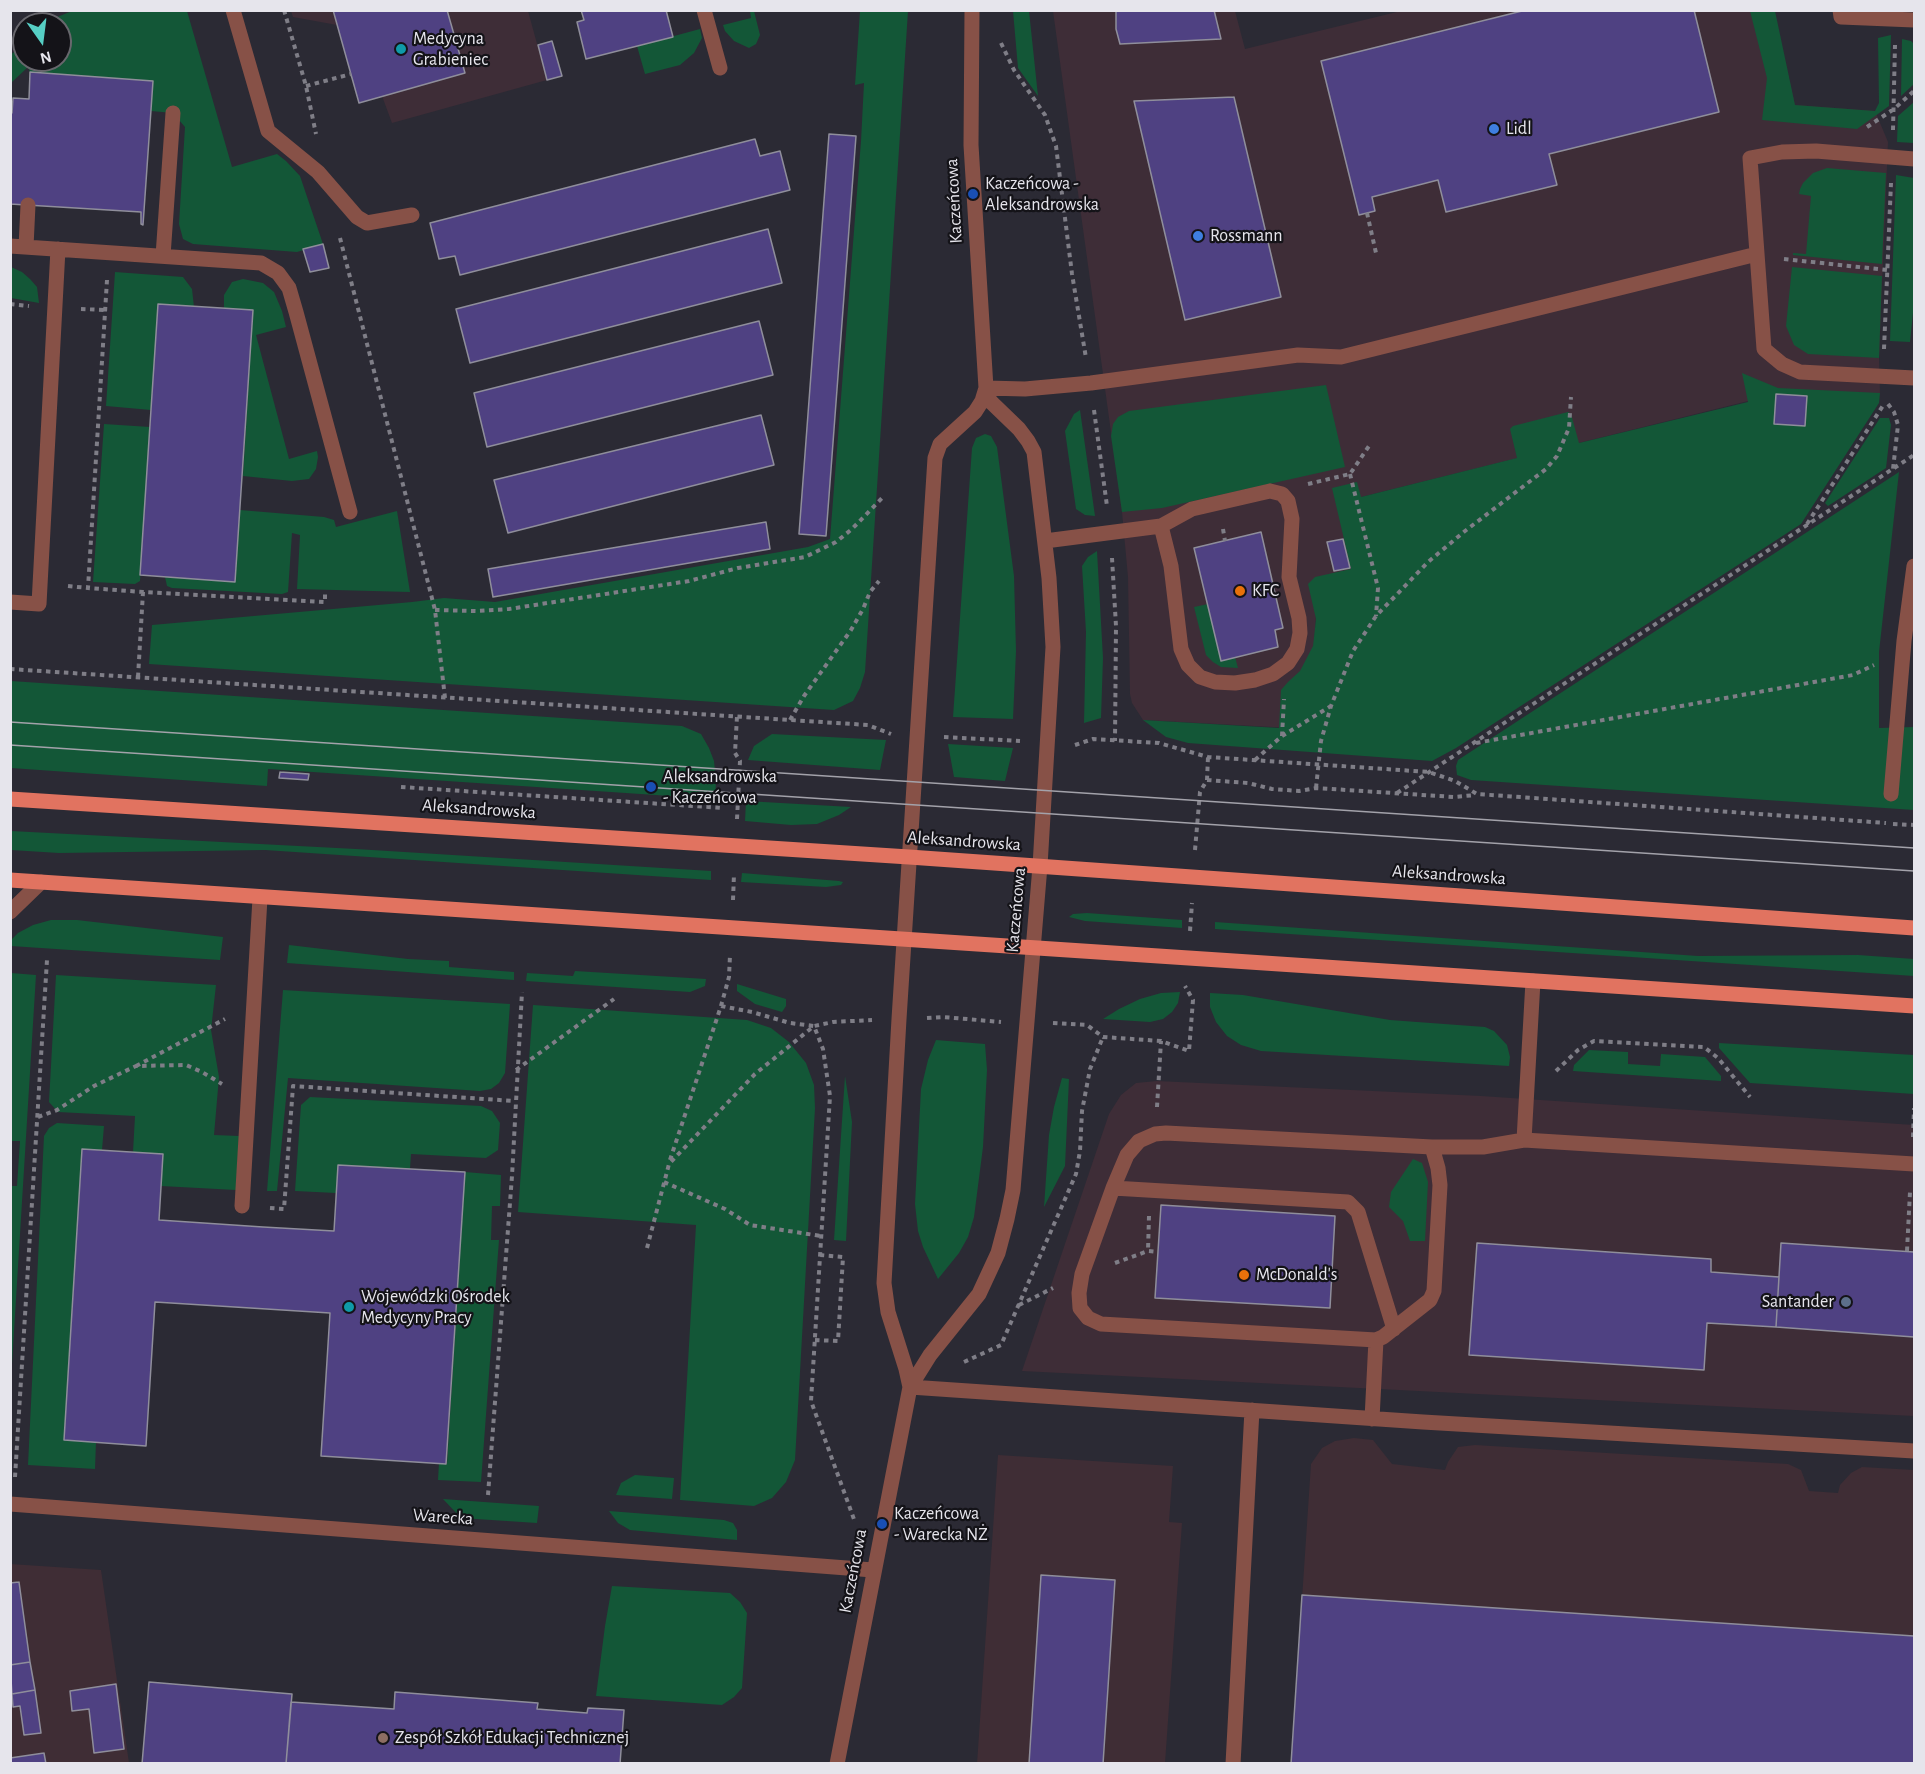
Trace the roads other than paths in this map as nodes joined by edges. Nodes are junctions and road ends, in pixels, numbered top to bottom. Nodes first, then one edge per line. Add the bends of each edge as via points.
1 (233, 10) edge
2 (704, 10) edge
3 (972, 10) edge
4 (1840, 10) edge
5 (1914, 20) edge
6 (720, 68) dead end
7 (173, 113) dead end
8 (1914, 159) edge
9 (28, 205) dead end
10 (412, 215) dead end
11 (18, 247) edge
12 (58, 249) junction
13 (1757, 254) junction
14 (163, 256) junction
15 (1914, 378) edge
16 (986, 388) junction
17 (350, 512) dead end
18 (1161, 526) junction
19 (1045, 541) junction
20 (1914, 566) edge
21 (10, 602) edge
22 (1891, 794) dead end
23 (10, 799) edge
24 (909, 856) junction
25 (1040, 866) junction
26 (10, 880) edge
27 (41, 882) junction
28 (260, 898) junction
29 (10, 912) edge
30 (1914, 928) edge
31 (904, 940) junction
32 (1032, 948) junction
33 (1533, 981) junction
34 (1914, 1006) edge
35 (1524, 1140) junction
36 (1432, 1147) junction
37 (1914, 1164) edge
38 (1113, 1188) junction
39 (242, 1206) road end
40 (1394, 1329) junction
41 (1376, 1340) junction
42 (910, 1387) junction
43 (1252, 1410) junction
44 (1372, 1419) junction
45 (1914, 1451) edge
46 (12, 1504) edge
47 (873, 1570) junction
48 (837, 1764) edge
49 (1233, 1764) edge

1 - 10 street via 268,131 318,172 357,217 367,223
2 - 6 street
3 - 16 street, Kaczeńcowa via 971,145
4 - 5 street via 1841,17
7 - 14 street
8 - 13 street via 1816,151 1782,152 1750,159
9 - 11 street
11 - 12 street
12 - 14 street
12 - 21 street via 39,604
13 - 15 street via 1764,349 1782,364 1800,372
13 - 16 street via 1341,357 1298,355 1091,383
14 - 17 street via 261,263 278,273 289,288
16 - 19 street, Kaczeńcowa via 990,401 1019,429 1034,452
16 - 24 street, Kaczeńcowa via 979,406 940,444 935,458
18 - 18 street via 1171,566 1181,649 1188,665 1200,677 1235,683 1274,674 1288,663 1297,649 1300,633 1289,577 1292,519 1282,494 1270,491 1192,509
18 - 19 street
19 - 25 street, Kaczeńcowa via 1053,647
20 - 22 street
23 - 24 main road, Aleksandrowska
24 - 25 main road, Aleksandrowska
24 - 31 street, Kaczeńcowa
25 - 30 main road, Aleksandrowska
25 - 32 street, Kaczeńcowa
26 - 27 main road
27 - 28 main road
27 - 29 street
28 - 31 main road
28 - 39 street
31 - 32 main road
31 - 42 street, Kaczeńcowa via 884,1282 888,1312
32 - 33 main road
32 - 42 street, Kaczeńcowa via 1012,1190 998,1254 979,1293
33 - 34 main road
33 - 35 street
35 - 36 street via 1483,1147
35 - 37 street
36 - 38 street via 1155,1134 1139,1141 1127,1155
36 - 40 street via 1440,1185 1434,1291 1430,1300
38 - 40 street via 1348,1202 1358,1212
38 - 41 street via 1082,1274 1080,1308 1088,1318 1101,1324
40 - 41 street
41 - 44 street
42 - 43 street
42 - 47 street, Kaczeńcowa
43 - 44 street
43 - 49 street
44 - 45 street
46 - 47 street, Warecka
47 - 48 street, Kaczeńcowa

